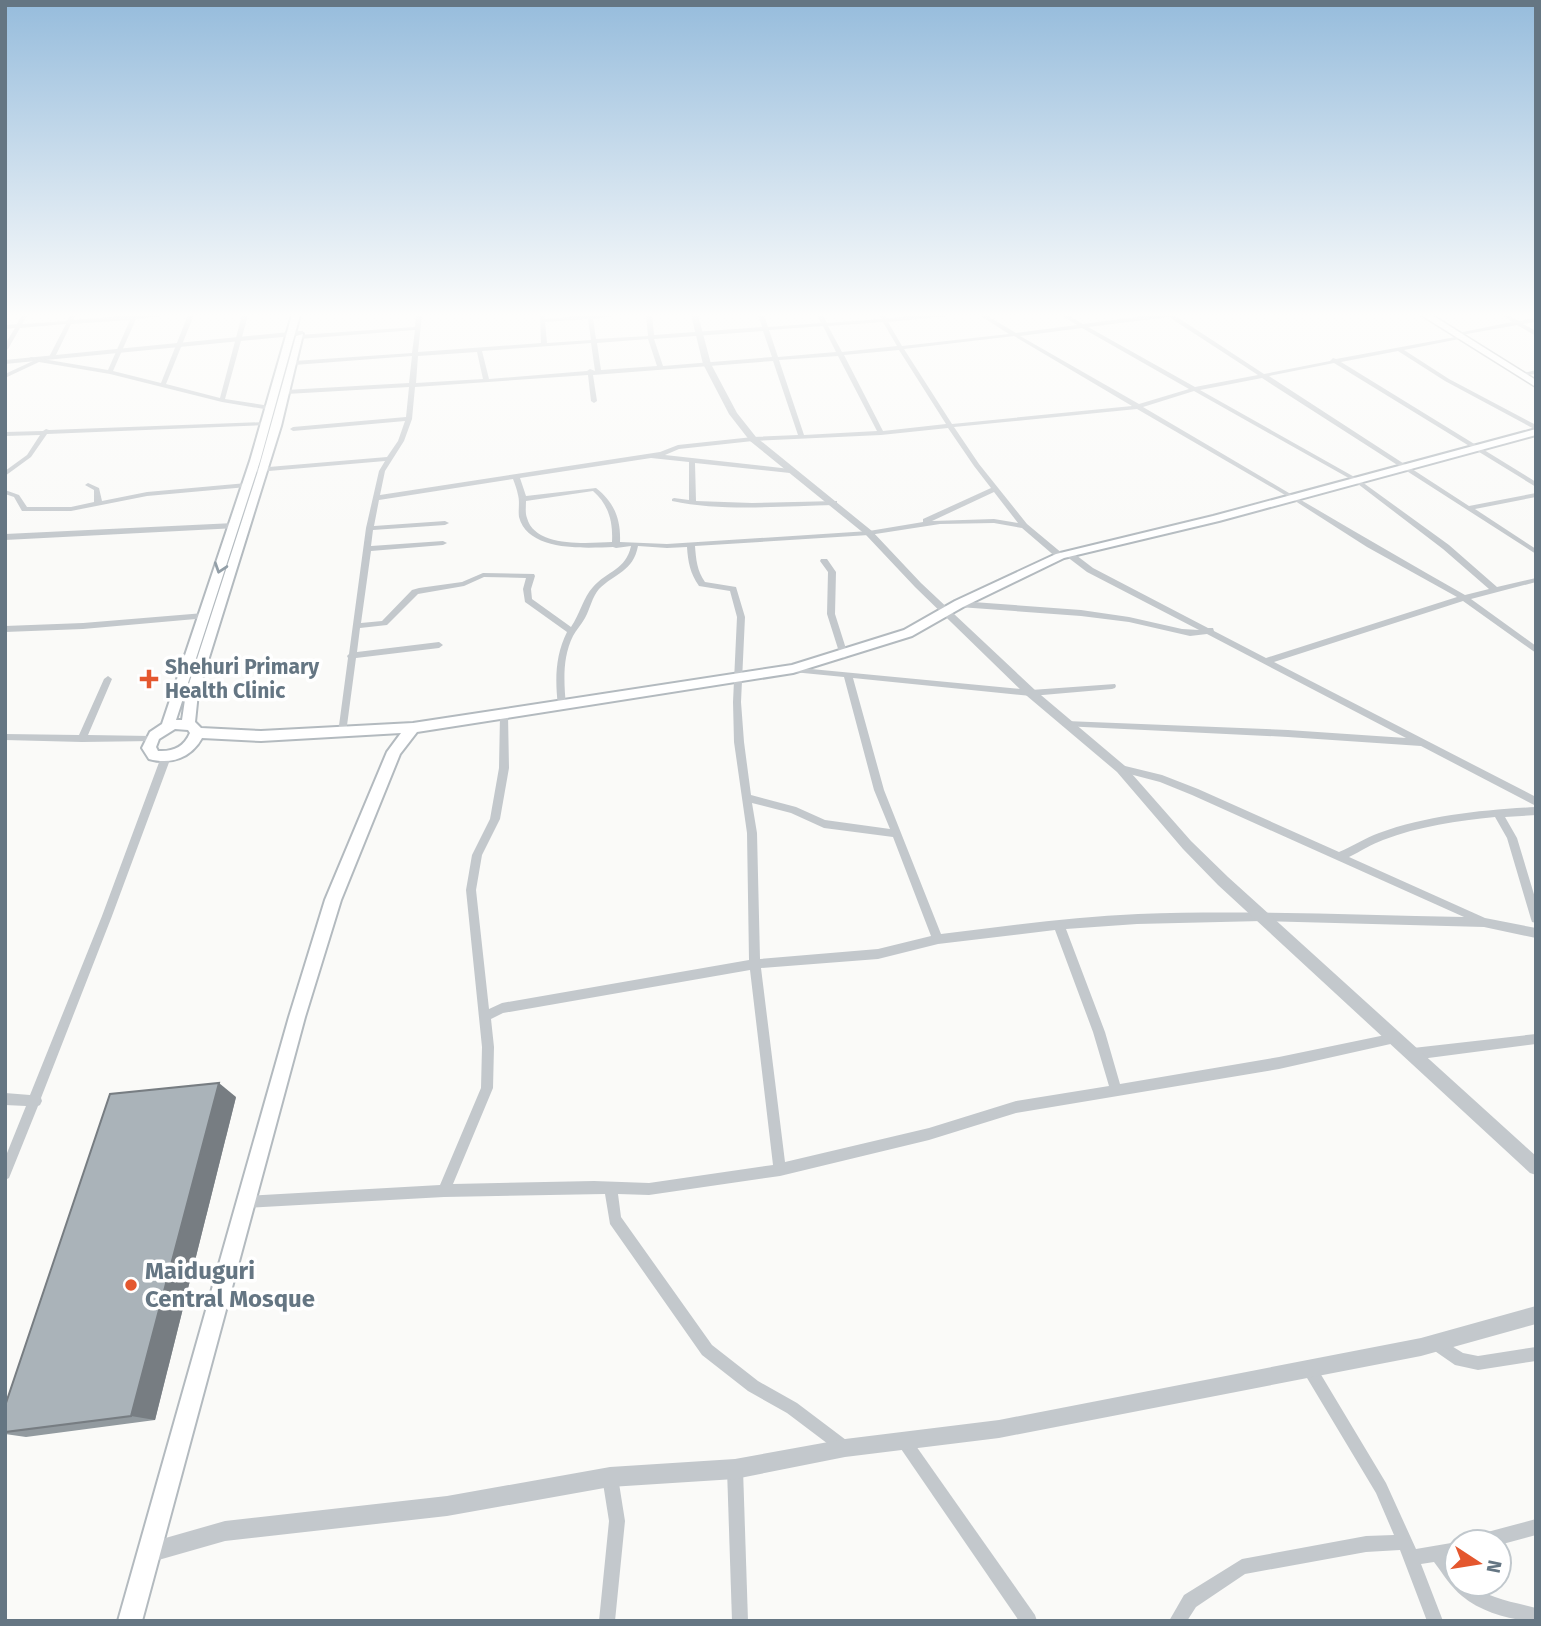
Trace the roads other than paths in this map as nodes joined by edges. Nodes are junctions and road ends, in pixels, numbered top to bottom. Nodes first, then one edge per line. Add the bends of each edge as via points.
1 (186, 391) edge
2 (225, 391) edge
3 (276, 391) edge
4 (310, 391) edge
5 (412, 391) edge
6 (594, 391) edge
7 (721, 391) edge
8 (787, 391) edge
9 (859, 391) edge
10 (927, 391) edge
11 (1111, 391) edge
12 (1189, 391) edge
13 (1198, 391) edge
14 (1287, 391) edge
15 (1382, 391) edge
16 (1466, 391) edge
17 (286, 392) joint
18 (222, 400) junction
19 (594, 401) dead end
20 (1138, 407) junction
21 (270, 408) junction
22 (409, 419) junction
23 (266, 424) junction
24 (950, 426) junction
25 (293, 429) dead end
26 (1536, 430) edge
27 (46, 431) junction
28 (881, 433) junction
29 (5, 434) edge
30 (802, 437) junction
31 (753, 439) junction
32 (1474, 448) junction
33 (649, 455) junction
34 (389, 459) junction
35 (692, 461) junction
36 (1404, 467) junction
37 (257, 470) junction
38 (790, 471) junction
39 (5, 474) edge
40 (516, 477) junction
41 (1356, 480) junction
42 (88, 485) dead end
43 (247, 485) junction
44 (1536, 485) edge
45 (995, 489) junction
46 (5, 492) edge
47 (1536, 495) edge
48 (377, 498) junction
49 (1294, 498) junction
50 (523, 499) junction
51 (674, 500) dead end
52 (100, 503) junction
53 (693, 503) junction
54 (834, 503) junction
55 (1469, 508) junction
56 (446, 523) dead end
57 (921, 525) junction
58 (234, 526) junction
59 (1024, 526) junction
60 (370, 528) junction
61 (869, 533) junction
62 (5, 537) edge
63 (443, 543) dead end
64 (635, 544) junction
65 (691, 544) junction
66 (616, 546) junction
67 (367, 548) junction
68 (1536, 552) edge
69 (1064, 555) junction
70 (824, 561) dead end
71 (1536, 580) edge
72 (1495, 590) junction
73 (1464, 598) junction
74 (954, 608) junction
75 (204, 616) junction
76 (356, 626) junction
77 (5, 629) edge
78 (1210, 630) junction
79 (571, 631) junction
80 (439, 645) dead end
81 (1536, 650) edge
82 (844, 655) junction
83 (351, 656) junction
84 (1267, 661) junction
85 (793, 669) junction
86 (848, 676) junction
87 (739, 678) junction
88 (108, 680) dead end
89 (1112, 686) dead end
90 (1031, 694) junction
91 (562, 706) junction
92 (504, 715) junction
93 (1066, 724) junction
94 (167, 727) junction
95 (413, 728) junction
96 (381, 731) junction
97 (342, 733) junction
98 (192, 734) junction
99 (5, 737) edge
100 (82, 739) junction
101 (150, 739) junction
102 (1426, 744) junction
103 (394, 752) junction
104 (166, 757) junction
105 (1121, 768) junction
106 (749, 798) junction
107 (1536, 802) edge
108 (1536, 811) edge
109 (1497, 813) junction
110 (896, 834) junction
111 (1341, 856) junction
112 (1262, 917) junction
113 (1536, 919) edge
114 (1484, 922) junction
115 (1059, 925) junction
116 (1536, 933) edge
117 (938, 939) junction
118 (755, 964) junction
119 (484, 1017) junction
120 (1395, 1038) junction
121 (1536, 1039) edge
122 (1413, 1054) junction
123 (1116, 1089) junction
124 (5, 1099) edge
125 (36, 1101) junction
126 (1536, 1167) edge
127 (780, 1170) junction
128 (5, 1174) edge
129 (610, 1187) junction
130 (444, 1191) junction
131 (246, 1202) junction
132 (1536, 1315) edge
133 (1434, 1342) junction
134 (1536, 1354) edge
135 (1309, 1368) junction
136 (904, 1441) junction
137 (845, 1448) junction
138 (735, 1469) junction
139 (610, 1477) junction
140 (1536, 1527) edge
141 (1513, 1533) edge
142 (1405, 1542) junction
143 (148, 1553) junction
144 (1443, 1553) edge
145 (1438, 1554) junction
146 (1411, 1558) junction
147 (1443, 1561) edge
148 (1478, 1598) edge
149 (1536, 1616) edge
150 (130, 1621) edge
151 (607, 1621) edge
152 (740, 1621) edge
153 (1030, 1621) edge
154 (1177, 1621) edge
155 (1434, 1621) edge

1 - 18 street
2 - 18 street
3 - 21 main road
4 - 17 street
5 - 22 street
6 - 19 street
7 - 31 street
8 - 30 street
9 - 28 street
10 - 24 street
11 - 20 street
12 - 20 street
13 - 41 street
14 - 36 street
15 - 32 street
16 - 26 street
17 - 37 main road
18 - 21 street
20 - 24 street
20 - 49 street
21 - 23 main road
22 - 25 street
22 - 34 street
23 - 27 street
23 - 37 main road
24 - 28 street
24 - 45 street
26 - 32 main road
27 - 29 street
27 - 39 street via 29,456
28 - 30 street
30 - 31 street
31 - 33 street
31 - 38 street
32 - 36 main road
32 - 44 street
33 - 35 street
33 - 40 street
34 - 37 street
34 - 48 street
35 - 38 street
35 - 53 street
36 - 41 main road
36 - 55 street
37 - 43 main road
37 - 98 main road via 196,681
38 - 54 street
40 - 48 street
40 - 50 street
41 - 49 main road
41 - 72 street
42 - 52 street via 97,489
43 - 52 street
43 - 58 main road
45 - 57 street
45 - 59 street
46 - 52 street via 33,511
47 - 55 street
48 - 60 street
49 - 69 main road
49 - 73 street
50 - 66 street via 523,518 543,539 575,546
50 - 66 street via 594,489 611,506
51 - 53 street
53 - 54 street
54 - 61 street
55 - 68 street
56 - 60 street
57 - 59 street via 994,521
57 - 61 street
58 - 62 street
58 -> 75 main road
59 - 69 street
60 - 67 street
61 - 65 street
61 - 74 street via 918,585
63 - 67 street
64 - 65 street
64 - 66 street
64 - 79 street via 627,567 597,586
65 - 87 street via 694,573 702,584 736,591 741,617
67 - 76 street
69 - 74 main road
69 - 78 street
70 - 82 street via 832,572 831,614
71 - 72 street
72 - 73 street
73 - 81 street
73 - 84 street
74 - 78 street via 1046,610 1130,619 1198,634
74 - 82 main road via 908,633
74 - 90 street
75 - 77 street
75 - 94 main road
76 - 79 street via 384,624 415,592 464,584 483,575 531,576 528,600
76 - 83 street
78 - 84 street
79 - 91 street via 562,650
80 - 83 street
82 - 85 main road
83 - 97 street
84 - 102 street
85 - 86 street
85 - 87 main road
86 - 90 street
86 - 110 street
87 - 91 main road
87 - 106 street via 739,742
88 - 100 street
89 - 90 street
90 - 93 street
91 - 92 main road
92 - 95 main road
92 - 119 street via 504,768 495,819 477,855 471,890
93 - 102 street
93 - 105 street
94 - 98 main road
94 - 101 main road
95 - 96 main road
95 - 103 main road
96 - 97 main road
96 - 103 main road
97 - 98 main road
98 - 104 main road via 179,753
99 - 100 street
100 - 101 street
101 - 104 main road via 150,752
102 - 107 street
103 - 131 main road via 333,900
104 - 125 street
105 - 111 street via 1195,792
105 - 112 street via 1187,845
106 - 110 street via 824,824
106 - 118 street
108 - 109 street
109 - 111 street via 1382,835
109 - 113 street via 1512,838
110 - 117 street
111 - 114 street
112 - 114 street
112 - 115 street
112 - 120 street
114 - 116 street
115 - 117 street
115 - 123 street
117 - 118 street via 878,954
118 - 119 street via 502,1007
118 - 127 street
119 - 130 street via 487,1088
120 - 122 street
120 - 123 street via 1279,1063
121 - 122 street
122 - 126 street
123 - 127 street via 1016,1107 929,1134
124 - 125 street
125 - 128 street
127 - 129 street via 649,1189
129 - 130 street
129 - 137 street via 615,1219 707,1350
130 - 131 street
131 - 143 main road
132 - 133 street
133 - 134 street via 1460,1360 1478,1363
133 - 135 street
135 - 136 street via 999,1429
135 - 142 street via 1381,1488
136 - 137 street
136 - 153 street
137 - 138 street
138 - 139 street
138 - 152 street
139 - 143 street via 447,1506 225,1531
139 - 151 street via 617,1521
140 - 141 street
142 - 146 street
142 - 154 street via 1366,1544 1242,1567 1190,1601
143 - 150 main road
144 - 145 street
145 - 146 street
145 - 147 street
146 - 155 street
148 - 149 street

